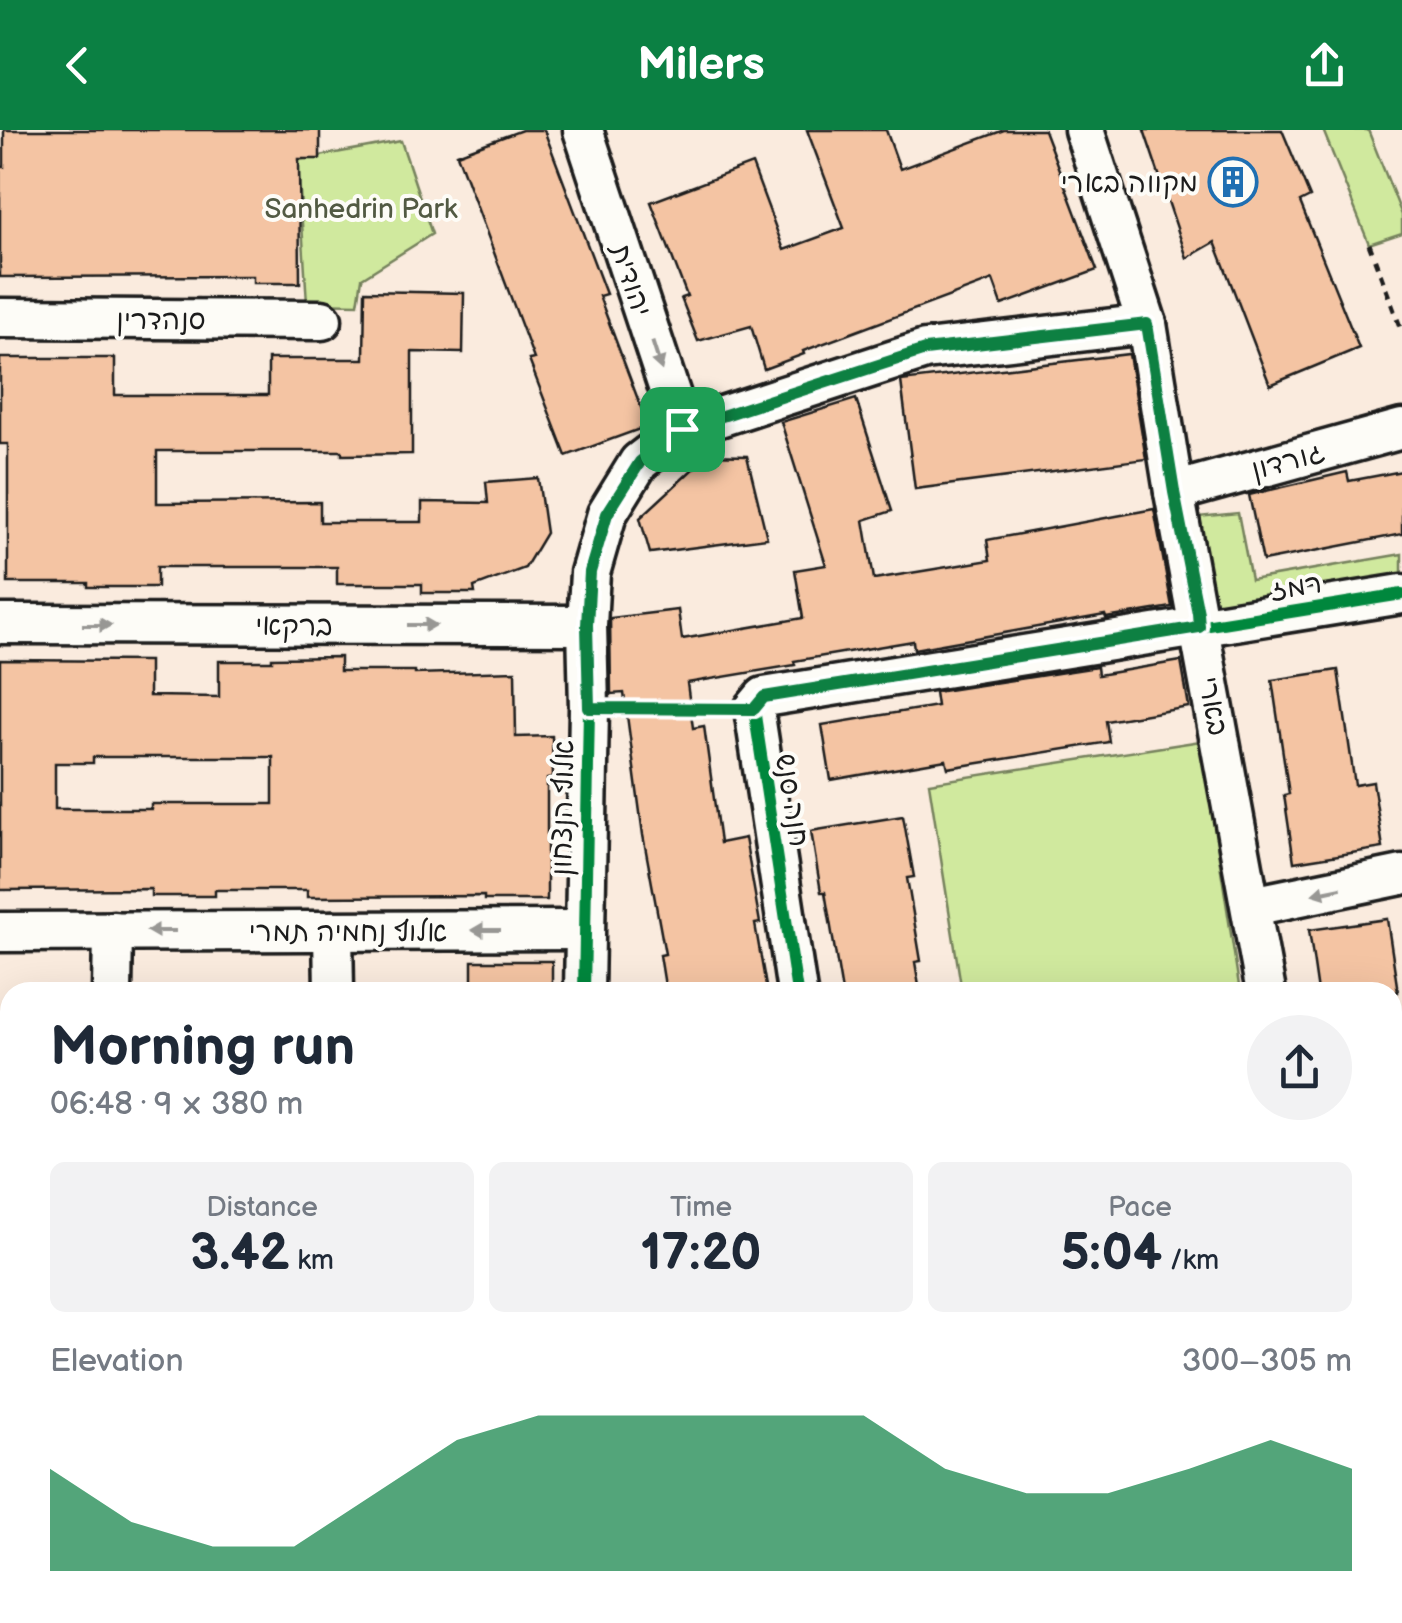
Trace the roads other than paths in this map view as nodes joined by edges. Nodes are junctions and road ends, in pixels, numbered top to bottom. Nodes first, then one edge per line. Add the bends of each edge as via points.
1 (583, 130) edge
2 (1084, 130) edge
3 (0, 318) edge
4 (322, 320) dead end
5 (1147, 324) junction
6 (682, 429) junction
7 (1402, 429) edge
8 (1174, 492) junction
9 (1402, 594) edge
10 (0, 624) edge
11 (587, 625) junction
12 (1199, 627) junction
13 (1402, 875) edge
14 (1252, 906) junction
15 (333, 930) junction
16 (584, 930) junction
17 (113, 931) junction
18 (0, 932) edge
19 (112, 982) edge
20 (334, 982) edge
21 (584, 982) edge
22 (795, 982) edge
23 (1264, 982) edge

1 -> 6 street, יהודית
2 - 5 street, בארי
3 - 4 street, סנהדרין
5 - 6 street via 925,350
5 - 8 street, בארי
6 - 11 street, אלוף הנצחון via 640,462 607,514 590,572
7 - 8 street, גורדון
8 - 12 street, בארי
9 - 12 street, רמז
10 -> 11 street, ברקאי
11 - 16 street, אלוף הנצחון
12 - 14 street, בארי
12 - 22 street, חנה סנש via 764,697 754,709
13 -> 14 street
14 - 23 street, בארי
16 -> 15 street, אלוף נחמיה תמרי
15 -> 17 street, אלוף נחמיה תמרי
15 - 20 street
16 - 21 street, אלוף הנצחון
17 - 18 street, אלוף נחמיה תמרי
17 - 19 street

